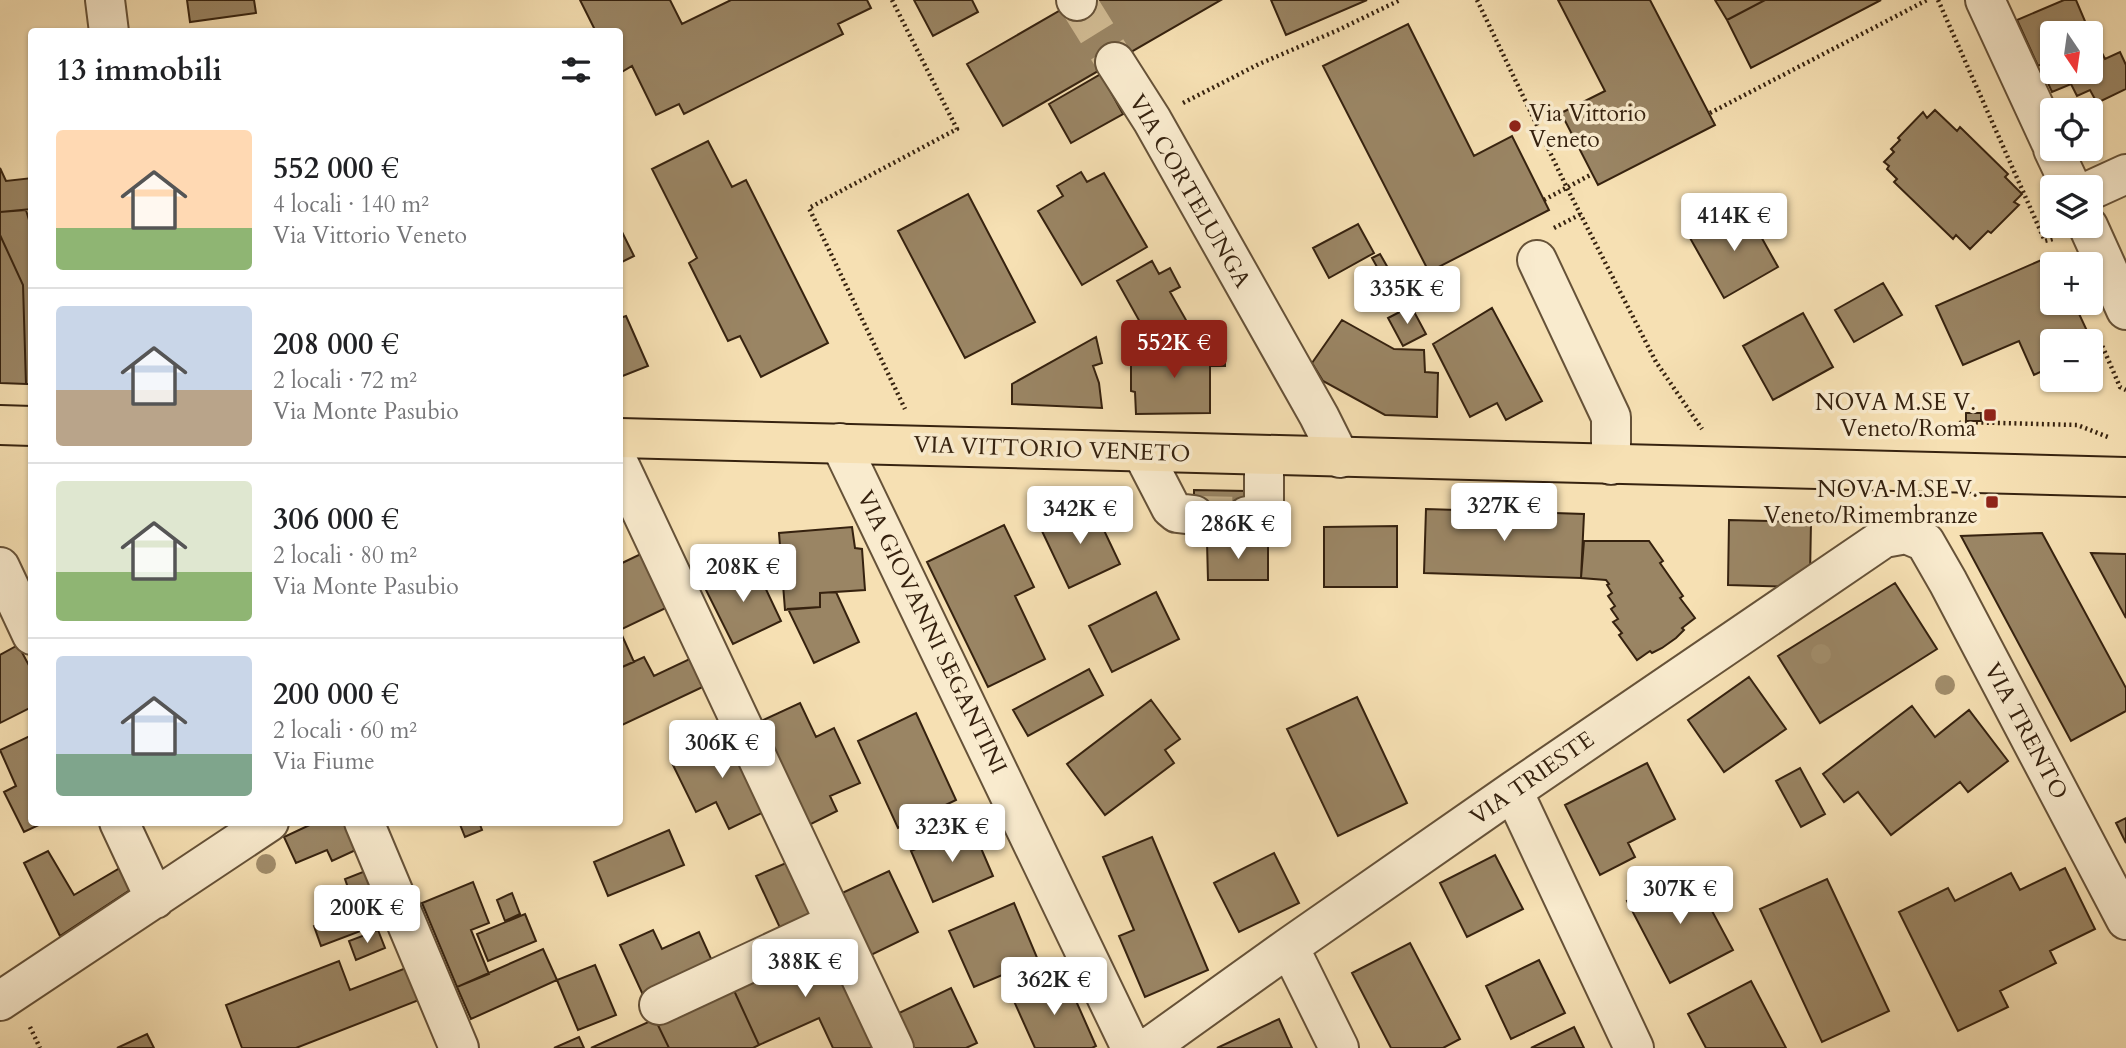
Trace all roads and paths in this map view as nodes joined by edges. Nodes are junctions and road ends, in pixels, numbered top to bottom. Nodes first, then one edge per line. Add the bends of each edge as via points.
1 (105, 0) edge
2 (892, 0) edge
3 (1400, 0) edge
4 (1476, 0) edge
5 (1927, 0) edge
6 (1938, 0) edge
7 (1985, 0) edge
8 (108, 28) edge
9 (1118, 67) tunnel mouth
10 (1710, 113) dead end
11 (1152, 120) junction
12 (2040, 120) edge
13 (1592, 174) dead end
14 (2126, 174) edge
15 (2103, 185) edge
16 (1567, 188) junction
17 (1544, 200) dead end
18 (2040, 230) edge
19 (2075, 238) edge
20 (1536, 260) dead end
21 (2110, 318) edge
22 (2126, 390) edge
23 (905, 410) dead end
24 (0, 425) edge
25 (28, 426) edge
26 (1702, 430) dead end
27 (1936, 435) dead end
28 (623, 438) edge
29 (2116, 440) dead end
30 (840, 443) junction
31 (1142, 452) junction
32 (1264, 456) junction
33 (1340, 458) junction
34 (1611, 465) junction
35 (623, 472) edge
36 (2126, 477) edge
37 (1194, 515) tunnel mouth
38 (1247, 516) dead end
39 (1925, 542) joint
40 (0, 567) edge
41 (28, 626) edge
42 (1513, 791) junction
43 (121, 826) edge
44 (263, 826) edge
45 (366, 826) edge
46 (155, 898) junction
47 (2126, 920) edge
48 (835, 923) junction
49 (1289, 947) junction
50 (0, 1001) edge
51 (659, 1005) dead end
52 (459, 1048) edge
53 (894, 1048) edge
54 (1131, 1048) edge
55 (1148, 1048) edge
56 (1339, 1048) edge
57 (1634, 1048) edge

1 - 8 street
2 - 23 path via 957,130 809,208
3 - 11 path via 1259,64
4 - 16 path
5 - 10 path
6 - 18 path
7 - 12 street
9 - 11 street, VIA CORTELUNGA
11 - 33 street, VIA CORTELUNGA
13 - 16 path
14 - 15 street
16 - 17 path
16 - 26 path via 1656,362
19 - 21 street
20 - 34 street via 1611,417
21 - 22 path via 2120,387
24 - 25 main road
27 - 29 path via 1962,422 2064,424
28 - 30 main road, VIA VITTORIO VENETO
30 - 31 main road, VIA VITTORIO VENETO
30 - 54 street, VIA GIOVANNI SEGANTINI
31 - 32 main road, VIA VITTORIO VENETO
31 - 37 street via 1171,508
32 - 33 main road, VIA VITTORIO VENETO
32 - 38 street via 1264,504 1255,515
33 - 34 main road, VIA VITTORIO VENETO
34 - 36 main road, VIA VITTORIO VENETO
35 - 48 street
39 - 42 street, VIA TRIESTE via 1906,534 1884,538
39 - 47 street, VIA TRENTO
40 - 41 street
42 - 49 street, VIA TRIESTE
42 - 57 street
43 - 46 street
44 - 46 street
45 - 52 street
46 - 50 street
48 - 51 street
48 - 53 street
49 - 55 street, VIA TRIESTE
49 - 56 street

